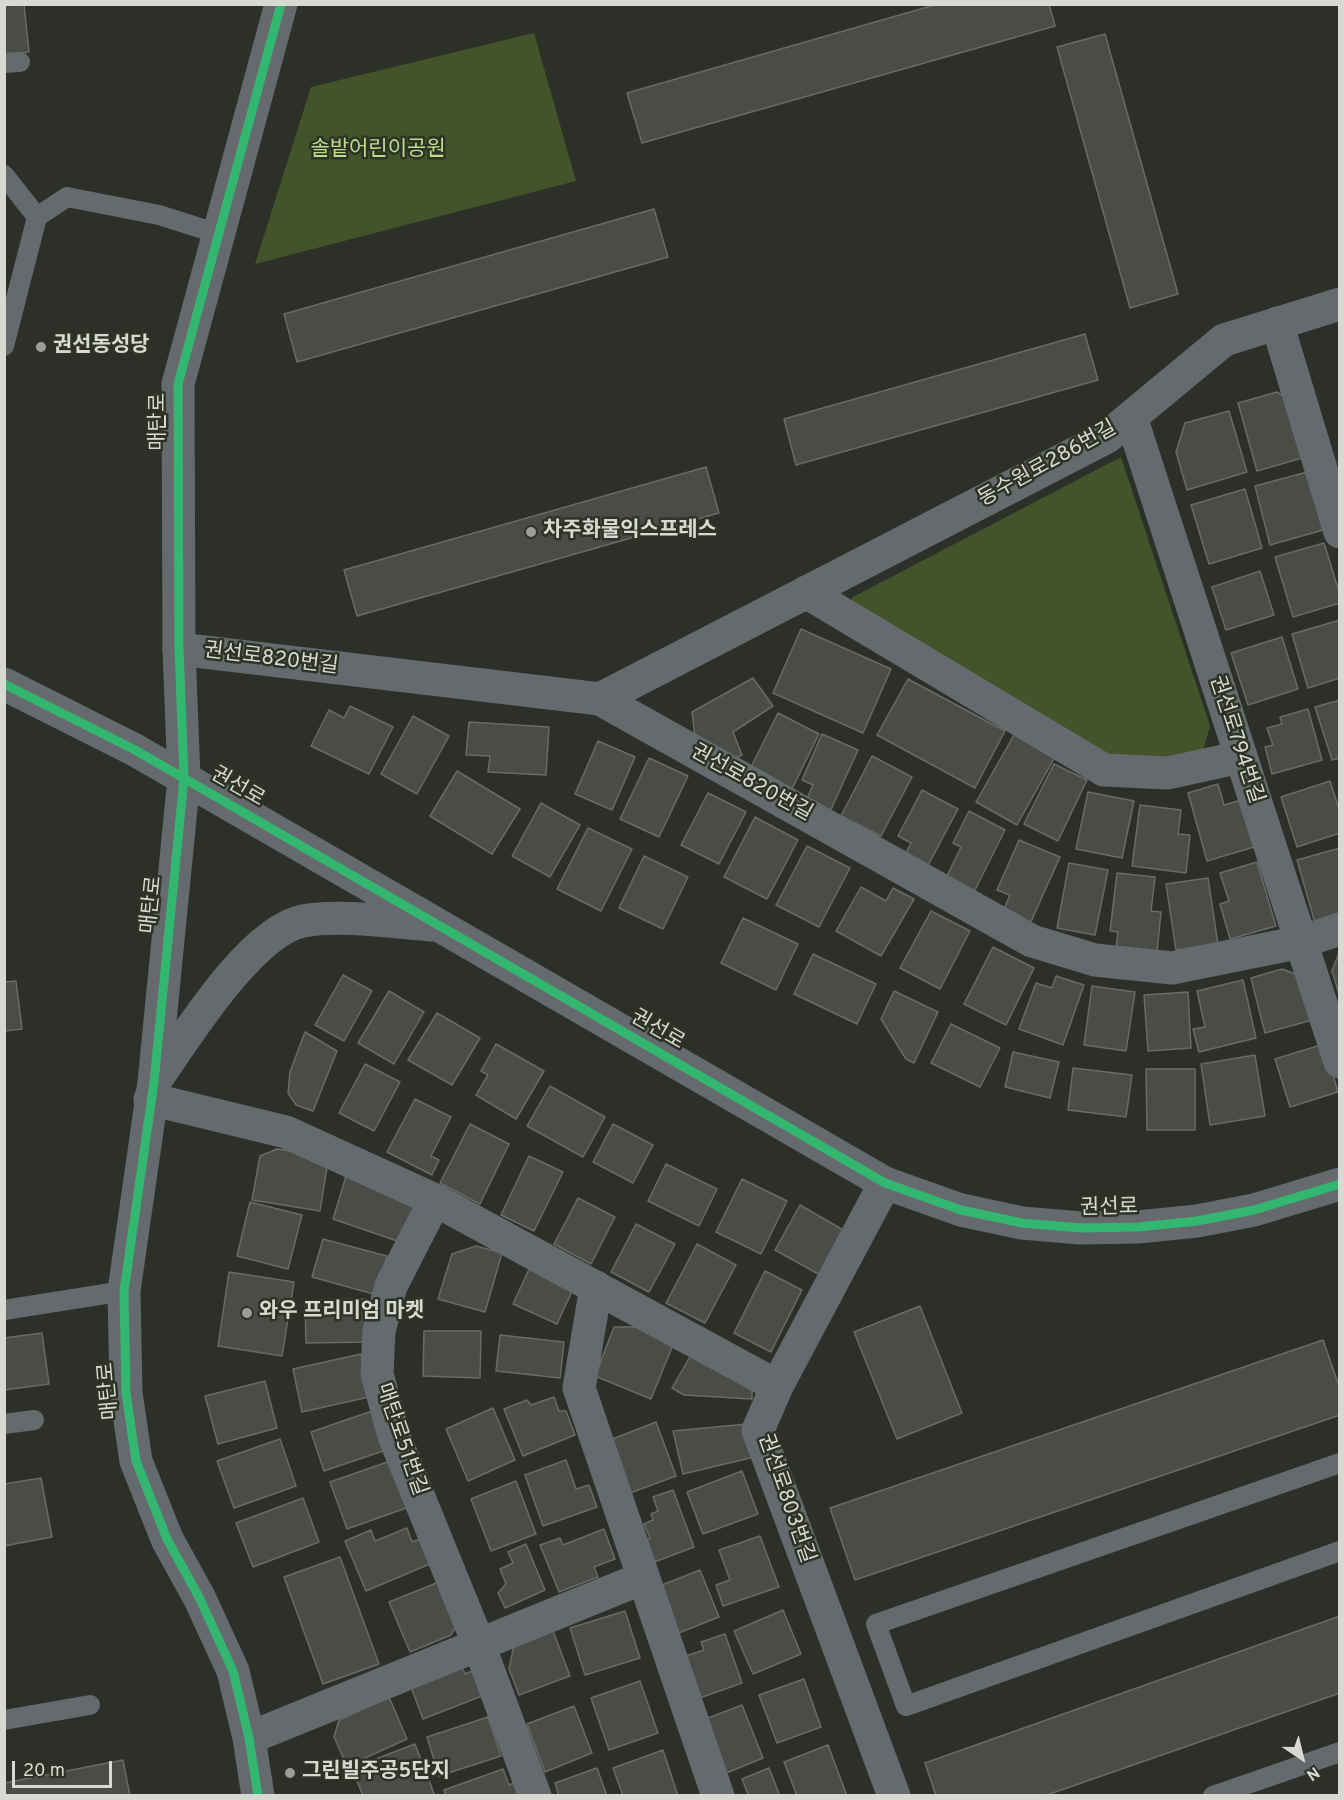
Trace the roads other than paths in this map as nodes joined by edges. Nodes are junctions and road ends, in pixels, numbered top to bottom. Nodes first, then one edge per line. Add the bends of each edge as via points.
1 (281, 4) edge
2 (4, 175) edge
3 (37, 217) junction
4 (219, 234) junction
5 (10, 303) edge
6 (1340, 304) edge
7 (1277, 323) junction
8 (4, 346) edge
9 (1131, 417) junction
10 (1340, 532) edge
11 (806, 592) junction
12 (179, 649) junction
13 (4, 684) edge
14 (600, 699) junction
15 (1241, 757) junction
16 (184, 778) junction
17 (438, 925) junction
18 (1340, 929) edge
19 (1300, 942) junction
20 (1340, 1062) edge
21 (152, 1091) junction
22 (885, 1183) junction
23 (1340, 1184) edge
24 (435, 1200) junction
25 (596, 1287) junction
26 (124, 1291) junction
27 (4, 1310) edge
28 (777, 1386) junction
29 (34, 1420) dead end
30 (4, 1425) edge
31 (1340, 1463) edge
32 (1340, 1551) edge
33 (642, 1578) junction
34 (479, 1645) junction
35 (90, 1705) dead end
36 (4, 1720) edge
37 (249, 1738) junction
38 (1340, 1752) edge
39 (258, 1796) edge
40 (535, 1796) edge
41 (718, 1796) edge
42 (894, 1796) edge
43 (1213, 1796) edge

1 - 4 street, 매탄로
2 - 3 lane
3 - 4 lane via 67,197 159,215
3 - 5 lane
4 - 12 street, 매탄로 via 178,384
5 - 8 lane
6 - 7 street, 동수원로286번길
7 - 9 street, 동수원로286번길 via 1224,340
7 - 10 street
9 - 11 street, 동수원로286번길 via 1107,437
9 - 15 street, 권선로794번길
11 - 14 street, 동수원로286번길
11 - 15 street via 1104,770 1167,773
12 - 14 street, 권선로820번길
12 - 16 street, 매탄로
13 - 16 street, 권선로
14 - 19 street, 권선로820번길 via 1032,940 1095,960 1172,968
15 - 19 street, 권선로794번길
16 - 17 street, 권선로
16 - 21 street, 매탄로
17 - 21 street via 331,918 302,921 280,930 238,966
17 - 22 street, 권선로
18 - 19 street
19 - 20 street, 권선로794번길
21 - 24 street via 286,1132
21 - 26 street, 매탄로
22 - 23 street, 권선로 via 962,1210 1022,1223 1081,1228 1197,1221
22 - 28 street, 권선로803번길
24 - 25 street
24 - 34 street, 매탄로51번길 via 391,1286 379,1331 377,1374 394,1436
25 - 28 street
25 - 33 street via 579,1388
26 - 27 lane
26 - 37 street, 매탄로 via 126,1393 136,1461 167,1539 233,1671
28 - 42 street, 권선로803번길 via 758,1430
29 - 30 lane
31 - 32 lane via 876,1624 906,1706
33 - 34 street
33 - 41 street
34 - 37 street
34 - 40 street, 매탄로51번길
35 - 36 lane
37 - 39 street, 매탄로
38 - 43 lane

